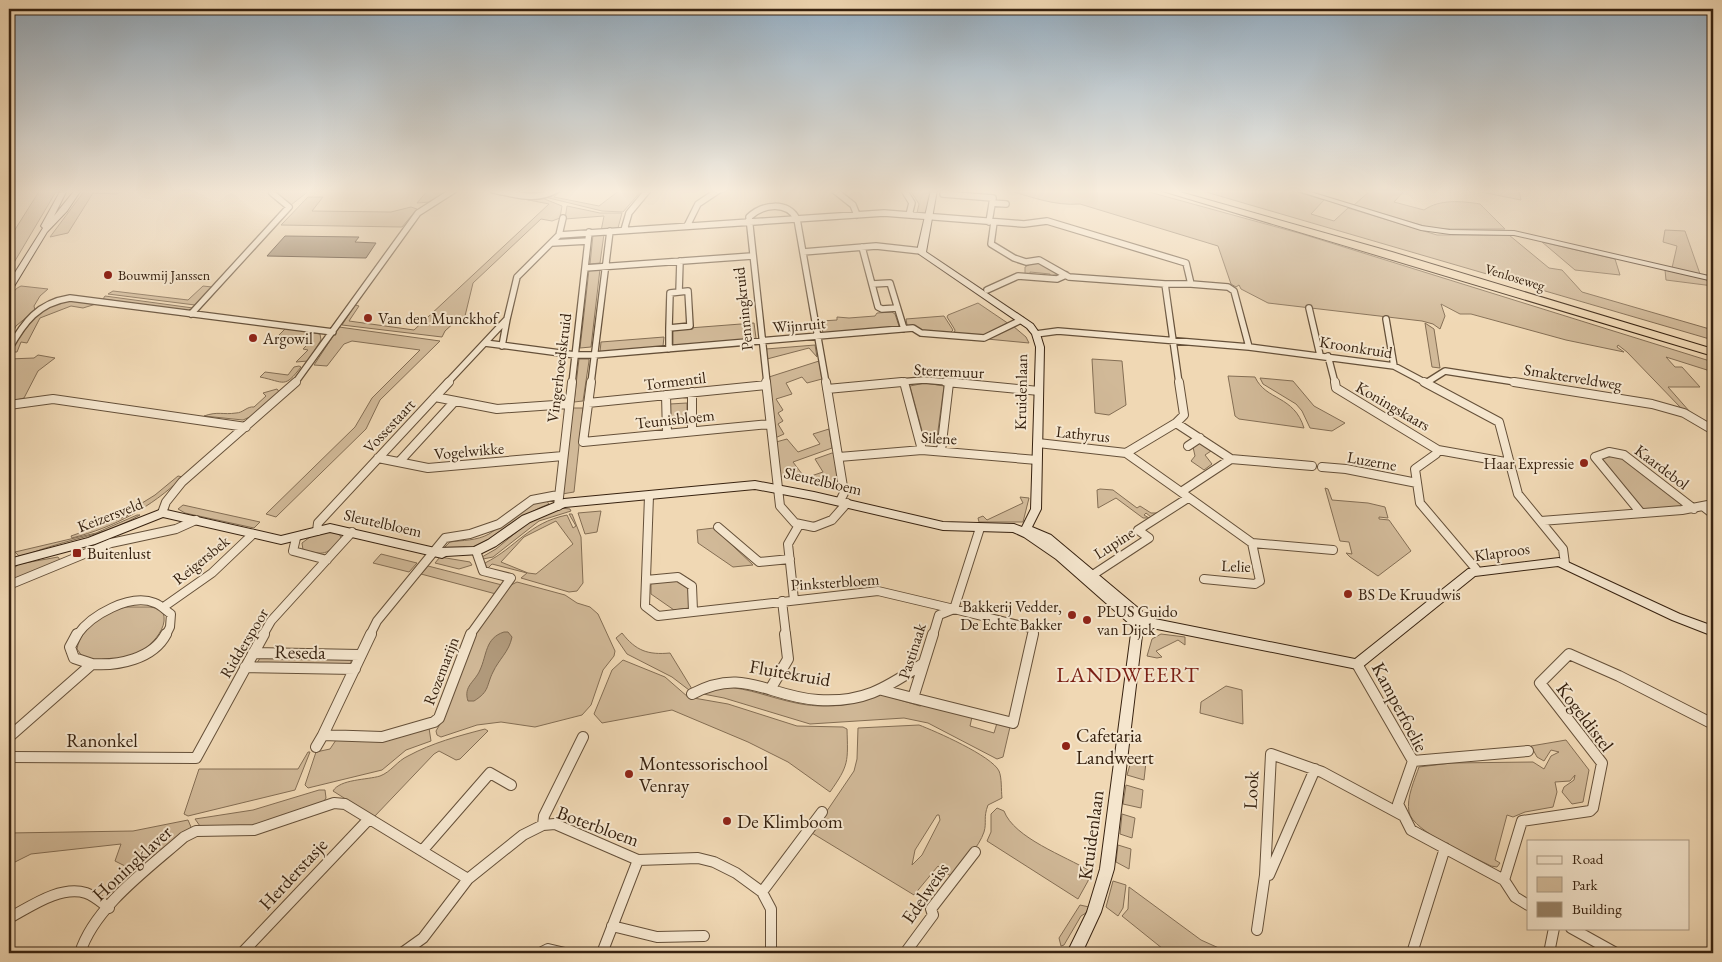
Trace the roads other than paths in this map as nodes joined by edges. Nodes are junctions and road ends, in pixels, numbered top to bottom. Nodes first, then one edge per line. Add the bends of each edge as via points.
1 (42, 235) edge
2 (264, 235) edge
3 (402, 235) edge
4 (559, 235) edge
5 (589, 235) edge
6 (610, 235) edge
7 (750, 235) edge
8 (800, 235) edge
9 (924, 235) edge
10 (991, 235) edge
11 (1094, 235) edge
12 (1322, 235) edge
13 (1346, 235) edge
14 (1522, 235) edge
15 (588, 241) junction
16 (552, 243) junction
17 (862, 247) junction
18 (920, 251) junction
19 (803, 252) junction
20 (752, 256) junction
21 (680, 261) junction
22 (606, 266) junction
23 (585, 268) junction
24 (1066, 275) junction
25 (1713, 278) edge
26 (872, 284) junction
27 (1165, 284) junction
28 (1191, 284) junction
29 (9, 288) edge
30 (987, 290) dead end
31 (679, 292) junction
32 (897, 308) junction
33 (1309, 308) dead end
34 (190, 314) junction
35 (507, 319) junction
36 (1386, 319) dead end
37 (1021, 320) junction
38 (669, 328) junction
39 (904, 329) junction
40 (333, 332) junction
41 (1036, 334) junction
42 (817, 337) junction
43 (1173, 341) junction
44 (761, 342) junction
45 (485, 343) junction
46 (1713, 345) edge
47 (502, 346) junction
48 (1249, 347) junction
49 (9, 349) edge
50 (669, 349) junction
51 (1713, 353) edge
52 (594, 354) junction
53 (575, 355) junction
54 (1324, 356) junction
55 (1394, 366) junction
56 (904, 382) junction
57 (1426, 382) junction
58 (949, 383) junction
59 (766, 385) junction
60 (827, 389) junction
61 (1039, 391) junction
62 (692, 392) junction
63 (666, 395) junction
64 (435, 397) junction
65 (455, 401) junction
66 (588, 403) junction
67 (569, 404) junction
68 (9, 405) edge
69 (1176, 423) junction
70 (770, 424) junction
71 (246, 427) junction
72 (1713, 430) edge
73 (692, 431) junction
74 (667, 434) junction
75 (1200, 438) junction
76 (583, 442) joint
77 (1038, 443) junction
78 (1188, 446) dead end
79 (922, 450) junction
80 (1438, 450) junction
81 (941, 451) junction
82 (1126, 453) junction
83 (563, 456) junction
84 (839, 457) junction
85 (378, 458) junction
86 (1231, 459) junction
87 (1037, 460) junction
88 (399, 462) junction
89 (1511, 463) junction
90 (1312, 466) dead end
91 (1322, 467) dead end
92 (1417, 483) junction
93 (776, 488) junction
94 (1181, 492) junction
95 (649, 496) junction
96 (1188, 498) junction
97 (558, 500) junction
98 (844, 502) junction
99 (1713, 504) edge
100 (1704, 507) junction
101 (1694, 509) junction
102 (162, 513) junction
103 (1641, 513) junction
104 (1713, 514) edge
105 (196, 520) junction
106 (1541, 521) junction
107 (799, 525) junction
108 (718, 527) dead end
109 (980, 528) junction
110 (317, 531) junction
111 (1025, 531) junction
112 (352, 532) junction
113 (253, 534) junction
114 (296, 538) junction
115 (1252, 543) junction
116 (1333, 550) dead end
117 (435, 551) junction
118 (476, 553) junction
119 (790, 559) junction
120 (327, 560) junction
121 (9, 563) edge
122 (1565, 564) junction
123 (1476, 569) junction
124 (1088, 577) junction
125 (1204, 579) dead end
126 (646, 580) junction
127 (9, 585) edge
128 (794, 600) junction
129 (782, 602) junction
130 (165, 606) junction
131 (954, 609) junction
132 (693, 612) junction
133 (1142, 623) junction
134 (1713, 631) edge
135 (253, 653) junction
136 (360, 655) junction
137 (924, 663) junction
138 (92, 664) junction
139 (1357, 664) junction
140 (245, 667) junction
141 (355, 669) junction
142 (771, 688) junction
143 (882, 690) junction
144 (692, 694) dead end
145 (913, 698) junction
146 (1713, 724) edge
147 (324, 735) junction
148 (9, 737) edge
149 (583, 737) dead end
150 (316, 747) dead end
151 (1528, 751) dead end
152 (9, 757) edge
153 (196, 758) joint
154 (1413, 761) junction
155 (1315, 769) junction
156 (511, 785) dead end
157 (822, 812) dead end
158 (1402, 815) junction
159 (369, 819) junction
160 (543, 825) junction
161 (1445, 848) junction
162 (422, 851) junction
163 (975, 852) dead end
164 (638, 860) junction
165 (1265, 875) junction
166 (468, 880) junction
167 (1504, 880) junction
168 (762, 892) junction
169 (1527, 904) edge
170 (109, 908) junction
171 (9, 918) edge
172 (612, 926) junction
173 (1257, 930) dead end
174 (1554, 930) edge
175 (1575, 930) edge
176 (704, 936) dead end
177 (80, 953) edge
178 (242, 953) edge
179 (402, 953) edge
180 (540, 953) edge
181 (565, 953) edge
182 (602, 953) edge
183 (771, 953) edge
184 (904, 953) edge
185 (1074, 953) edge
186 (1412, 953) edge
187 (1549, 953) edge
188 (1616, 953) edge

1 - 29 street
2 - 34 street
3 - 40 street, Keizersveld
4 - 16 street
5 - 15 street, Vingerhoedskruid
6 - 22 street, Vingerhoedskruid
7 - 20 street, Penningkruid
8 - 19 street
9 - 18 street
10 - 24 street via 991,244 1021,263 1039,260
11 - 28 street via 1186,263
12 - 51 highway, Venloseweg
13 - 46 highway, Venloseweg
14 - 25 street
15 - 16 street
15 - 23 street, Vingerhoedskruid
16 - 35 street via 517,277
17 - 18 street
17 - 19 street
17 - 26 street
18 - 37 street, Kruidenlaan via 927,259
19 - 42 street
20 - 21 street
20 - 44 street, Penningkruid
21 - 22 street
21 - 31 street
22 - 23 street
22 - 52 street, Vingerhoedskruid
23 - 53 street, Vingerhoedskruid
24 - 27 street
24 - 30 street via 1057,279 1018,276
26 - 32 street via 878,307
26 - 32 street via 890,283
27 - 28 street
27 - 43 street
28 - 48 street via 1228,287 1234,291
31 - 38 street via 670,293
31 - 38 street via 688,292 690,326
32 - 39 street
33 - 54 street, Koningskaars
34 - 40 street
34 - 49 street via 70,298 59,300 25,320
35 - 45 street, Vossestaart
35 - 47 street
36 - 55 street
37 - 39 street, Wijnruit via 984,338
37 - 41 street, Kruidenlaan
38 - 50 street
39 - 42 street, Wijnruit
40 - 71 street, Keizersveld via 295,384
41 - 43 street, Kroonkruid via 1058,331
41 - 61 street, Kruidenlaan via 1040,347
42 - 44 street, Wijnruit
42 - 60 street
43 - 48 street, Kroonkruid
43 - 69 street via 1184,415
44 - 50 street, Wijnruit
44 - 59 street, Penningkruid
45 - 47 street, Wijnruit
45 - 64 street, Vossestaart
47 - 53 street, Wijnruit
48 - 54 street, Kroonkruid
50 - 52 street, Wijnruit
52 - 53 street, Wijnruit
52 - 66 street, Vingerhoedskruid
53 - 67 street, Vingerhoedskruid
54 - 55 street, Kroonkruid
54 - 80 street, Koningskaars via 1336,388
55 - 57 street, Kroonkruid
56 - 58 street, Sterremuur
56 - 60 street, Sterremuur
56 - 79 street
57 - 72 street, Smakterveldweg via 1445,371 1598,394 1684,413
57 - 89 street, Kroonkruid via 1499,422
58 - 61 street, Sterremuur
58 - 81 street
59 - 62 street, Tormentil
59 - 70 street, Penningkruid
60 - 84 street
61 - 77 street, Kruidenlaan
62 - 63 street, Tormentil
62 - 73 street
63 - 66 street, Tormentil
63 - 74 street
64 - 65 street
64 - 85 street, Vossestaart
65 - 67 street via 497,409
65 - 88 street, Vossestaart
66 - 76 street, Vingerhoedskruid
67 - 83 street, Vingerhoedskruid
68 - 71 street via 54,399
69 - 75 street
69 - 82 street, Lathyrus
70 - 73 street, Teunisbloem
70 - 93 street, Penningkruid
71 - 102 street, Keizersveld via 178,486
73 - 74 street, Teunisbloem
74 - 76 street, Teunisbloem
75 - 78 street
75 - 86 street
77 - 82 street, Lathyrus
77 - 87 street, Kruidenlaan
79 - 81 street, Silene
79 - 84 street, Silene
80 - 89 street, Koningskaars
80 - 92 street, Koningskaars via 1415,469
81 - 87 street, Silene
82 - 94 street, Lathyrus
83 - 88 street, Vogelwikke via 428,468
83 - 97 street, Vingerhoedskruid
84 - 98 street
85 - 88 street, Vogelwikke
85 - 110 street, Vossestaart via 318,523
86 - 90 street
86 - 94 street
87 - 111 street, Kruidenlaan via 1036,508
89 - 106 street, Kroonkruid via 1518,494
91 - 92 street, Luzerne
92 - 123 street via 1420,503
93 - 95 street, Sleutelbloem via 755,485
93 - 98 street, Sleutelbloem
93 - 107 street, Penningkruid via 786,518
94 - 96 street, Lelie
95 - 97 street, Sleutelbloem
95 - 126 street, Pinksterbloem
96 - 115 street, Lelie
96 - 124 street, Lupine via 1138,530 1149,538
97 - 117 street, Sleutelbloem via 532,500 499,524 445,538
97 - 118 street, Sleutelbloem via 505,534 490,549
98 - 107 street via 840,516 825,525
98 - 109 street, Sleutelbloem via 944,526
99 - 100 street, Kaardebol
100 - 101 street, Kaardebol
100 - 104 street
101 - 103 street, Kaardebol
101 - 103 street, Kaardebol via 1624,455 1617,452 1598,454 1595,457
102 - 105 street, Sleutelbloem
102 - 121 street, Keizersveld via 91,541
103 - 106 street, Kaardebol
105 - 113 street, Sleutelbloem
105 - 127 street via 177,530 112,542
106 - 122 street, Kroonkruid via 1563,549
107 - 119 street via 788,544
108 - 119 street via 759,562
109 - 111 street, Sleutelbloem
109 - 131 street
110 - 112 street, Sleutelbloem via 330,528
110 - 114 street, Sleutelbloem
111 - 124 street
112 - 117 street, Sleutelbloem
112 - 120 street, Ridderspoor
113 - 114 street, Sleutelbloem via 282,540
113 - 130 street, Reigersbek via 212,573
114 - 120 street via 293,551
115 - 116 street, Lelie
115 - 125 street, Lelie via 1260,581 1255,584
117 - 118 street, Sleutelbloem via 463,558
117 - 136 street via 377,621
118 - 147 street, Rozemarijn via 483,571 511,578 470,636 439,718 382,737
119 - 128 street
120 - 135 street, Ridderspoor via 271,621
122 - 123 street, Klaproos
122 - 134 street, Klaproos via 1676,617
123 - 139 street, Klaproos
124 - 133 street
126 - 132 street via 678,577 692,586
126 - 132 street, Pinksterbloem via 645,606 658,616
128 - 129 street, Pinksterbloem
128 - 131 street, Pinksterbloem via 878,591
129 - 132 street, Pinksterbloem
129 - 142 street via 788,659
130 - 138 street, Reigersbek via 171,614 170,627 152,648 116,665
130 - 138 street, Reigersbek via 144,602 122,604 92,618 74,636 70,651 79,663
131 - 137 street, Pastinaak via 939,615
131 - 145 street, Pastinaak via 1034,629 1013,724
133 - 139 street
133 - 185 street, Kruidenlaan via 1106,869 1097,908
135 - 136 street, Reseda
135 - 140 street, Ridderspoor
136 - 141 street
137 - 143 street, Fluitekruid
137 - 145 street, Pastinaak
138 - 148 street
139 - 154 street, Kamperfoelie
140 - 141 street, Reseda
140 - 153 street, Ridderspoor
141 - 147 street
142 - 143 street, Fluitekruid via 816,700 846,699
142 - 144 street, Fluitekruid via 732,681
143 - 145 street, Fluitekruid
146 - 167 street, Kogeldistel via 1569,654 1540,683 1602,763 1593,808 1522,821
147 - 150 street
149 - 160 street via 544,816
151 - 154 street
152 - 153 street, Ranonkel
154 - 158 street, Kamperfoelie via 1398,804
155 - 158 street, Look
155 - 165 street, Look via 1268,875
155 - 165 street, Look via 1271,754
156 - 162 street via 490,773
157 - 168 street
158 - 161 street via 1411,830
159 - 162 street, Honingklaver
159 - 170 street, Honingklaver via 345,804 334,803 254,830 196,831 184,837
159 - 178 street, Herderstasje
160 - 164 street, Boterbloem via 555,824
160 - 166 street, Boterbloem via 523,835
161 - 167 street
161 - 186 street
162 - 166 street, Honingklaver
163 - 184 street, Edelweiss via 931,910 933,915
164 - 168 street, Boterbloem via 698,858 714,862
164 - 172 street
165 - 173 street, Look
166 - 179 street, Boterbloem via 423,938
167 - 169 street via 1515,898
168 - 183 street via 771,909
170 - 171 street via 82,892 55,895
170 - 177 street, Honingklaver via 97,920
172 - 176 street via 656,937
172 - 182 street
174 - 187 street
175 - 188 street
180 - 181 street via 548,949

